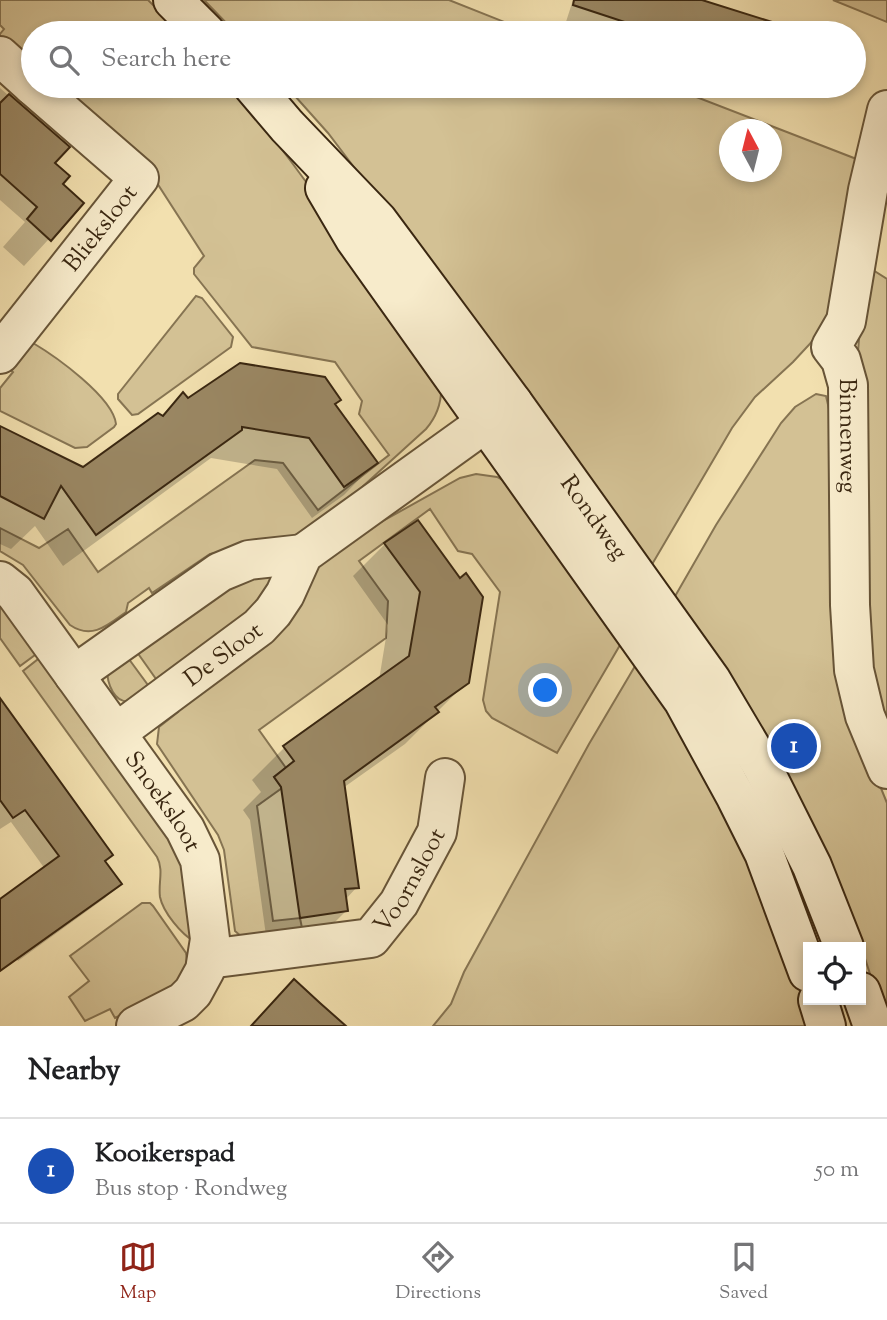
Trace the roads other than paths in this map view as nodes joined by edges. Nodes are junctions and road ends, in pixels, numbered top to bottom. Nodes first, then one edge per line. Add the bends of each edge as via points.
1 (173, 0) edge
2 (194, 21) edge
3 (0, 57) edge
4 (21, 75) edge
5 (47, 98) edge
6 (263, 98) edge
7 (887, 110) edge
8 (0, 354) edge
9 (499, 413) junction
10 (303, 554) junction
11 (0, 581) edge
12 (74, 675) junction
13 (116, 733) junction
14 (887, 769) edge
15 (445, 778) dead end
16 (842, 942) edge
17 (803, 958) edge
18 (208, 959) junction
19 (820, 1005) edge
20 (866, 1005) edge
21 (136, 1026) edge
22 (826, 1026) edge
23 (873, 1026) edge

1 - 2 street
3 - 4 street, Blieksloot
5 - 8 street, Blieksloot via 139,178
6 - 9 street, Rondweg via 287,126 355,239
7 - 14 street, Binnenweg via 867,190 846,321 831,347 841,360 848,385 854,670 865,716
9 - 10 street
9 - 16 street, Rondweg via 711,680 774,788
9 - 17 street, Rondweg via 683,700 764,853
10 - 12 street via 266,557 227,568
10 - 13 street, De Sloot via 285,594 259,627
11 - 12 street, Snoeksloot via 15,593
12 - 13 street, Snoeksloot
13 - 18 street, Snoeksloot via 185,829 200,860 210,939
15 - 18 street, Voornsloot via 437,832 399,903 371,938
18 - 21 street, Snoeksloot via 200,981 183,1002
19 - 22 street
20 - 23 street

